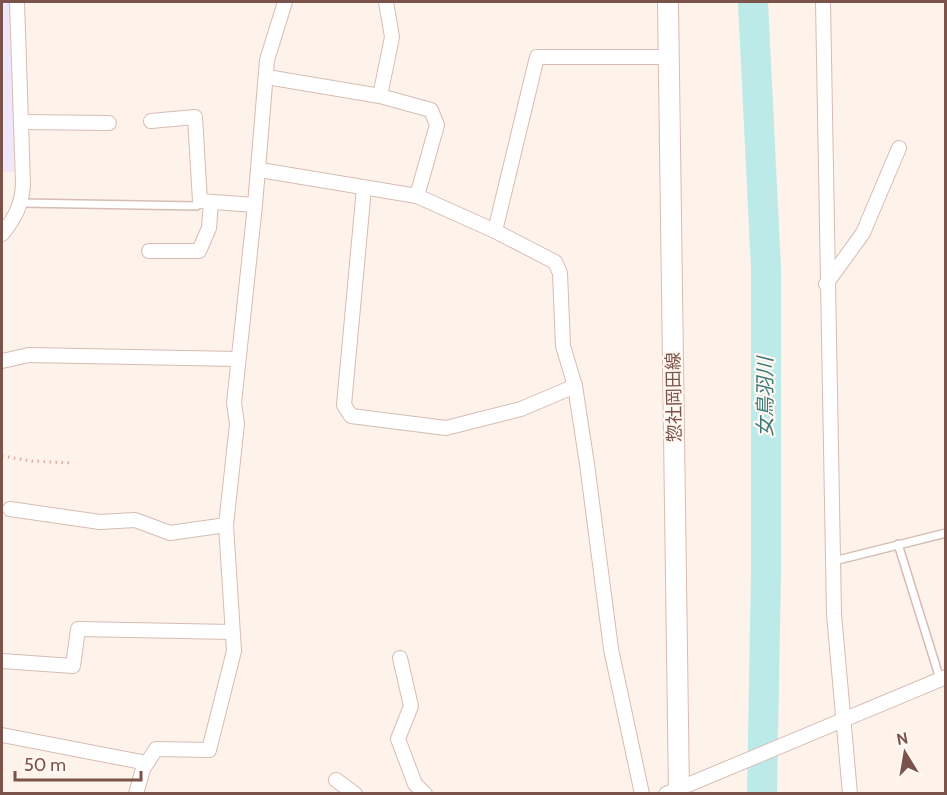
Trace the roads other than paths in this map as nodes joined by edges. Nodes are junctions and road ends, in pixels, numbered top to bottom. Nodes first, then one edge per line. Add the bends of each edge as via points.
1 (18, 2) edge
2 (285, 2) edge
3 (386, 2) edge
4 (668, 2) edge
5 (823, 2) edge
6 (668, 57) junction
7 (267, 77) junction
8 (380, 96) junction
9 (151, 121) dead end
10 (22, 122) junction
11 (109, 123) dead end
12 (899, 148) dead end
13 (260, 170) junction
14 (364, 188) junction
15 (417, 196) junction
16 (206, 201) junction
17 (22, 203) junction
18 (255, 205) junction
19 (495, 231) junction
20 (2, 234) edge
21 (149, 251) dead end
22 (826, 284) junction
23 (238, 359) junction
24 (2, 361) edge
25 (575, 386) junction
26 (10, 509) dead end
27 (226, 525) junction
28 (945, 532) edge
29 (898, 544) junction
30 (834, 561) junction
31 (232, 632) junction
32 (400, 658) dead end
33 (2, 661) edge
34 (943, 678) edge
35 (838, 721) junction
36 (2, 735) edge
37 (147, 763) junction
38 (336, 780) dead end
39 (675, 792) edge
40 (136, 794) edge
41 (355, 794) edge
42 (425, 794) edge
43 (642, 794) edge
44 (850, 794) edge

1 - 10 street
2 - 7 street via 267,60
3 - 8 street via 392,37
4 - 6 main road, 惣社岡田線
5 - 22 street
6 - 19 street via 537,57
6 - 39 main road, 惣社岡田線
7 - 8 street
7 - 13 street
8 - 15 street via 430,110 437,125
9 - 16 street via 195,117
10 - 11 street
10 - 17 street
12 - 22 street via 863,233
13 - 14 street
13 - 18 street
14 - 15 street
14 - 25 street via 344,405 351,416 447,428 521,409
15 - 19 street
16 - 17 lane via 197,206
16 - 18 street
16 - 21 street via 209,228 199,251
17 - 20 street
18 - 23 street
19 - 25 street via 555,262 560,273 563,346
22 - 30 street
23 - 24 street via 29,355
23 - 27 street via 234,403 237,424
25 - 43 street via 611,649
26 - 27 street via 100,522 135,520 170,533
27 - 31 street
28 - 29 lane
29 - 30 lane
29 - 34 lane
30 - 35 street
31 - 33 street via 78,629 73,666
31 - 37 street via 234,651 209,750 156,749
32 - 42 street via 411,706 398,739 415,784
34 - 35 street
35 - 39 street
35 - 44 street
36 - 37 street
37 - 40 street
38 - 41 street

